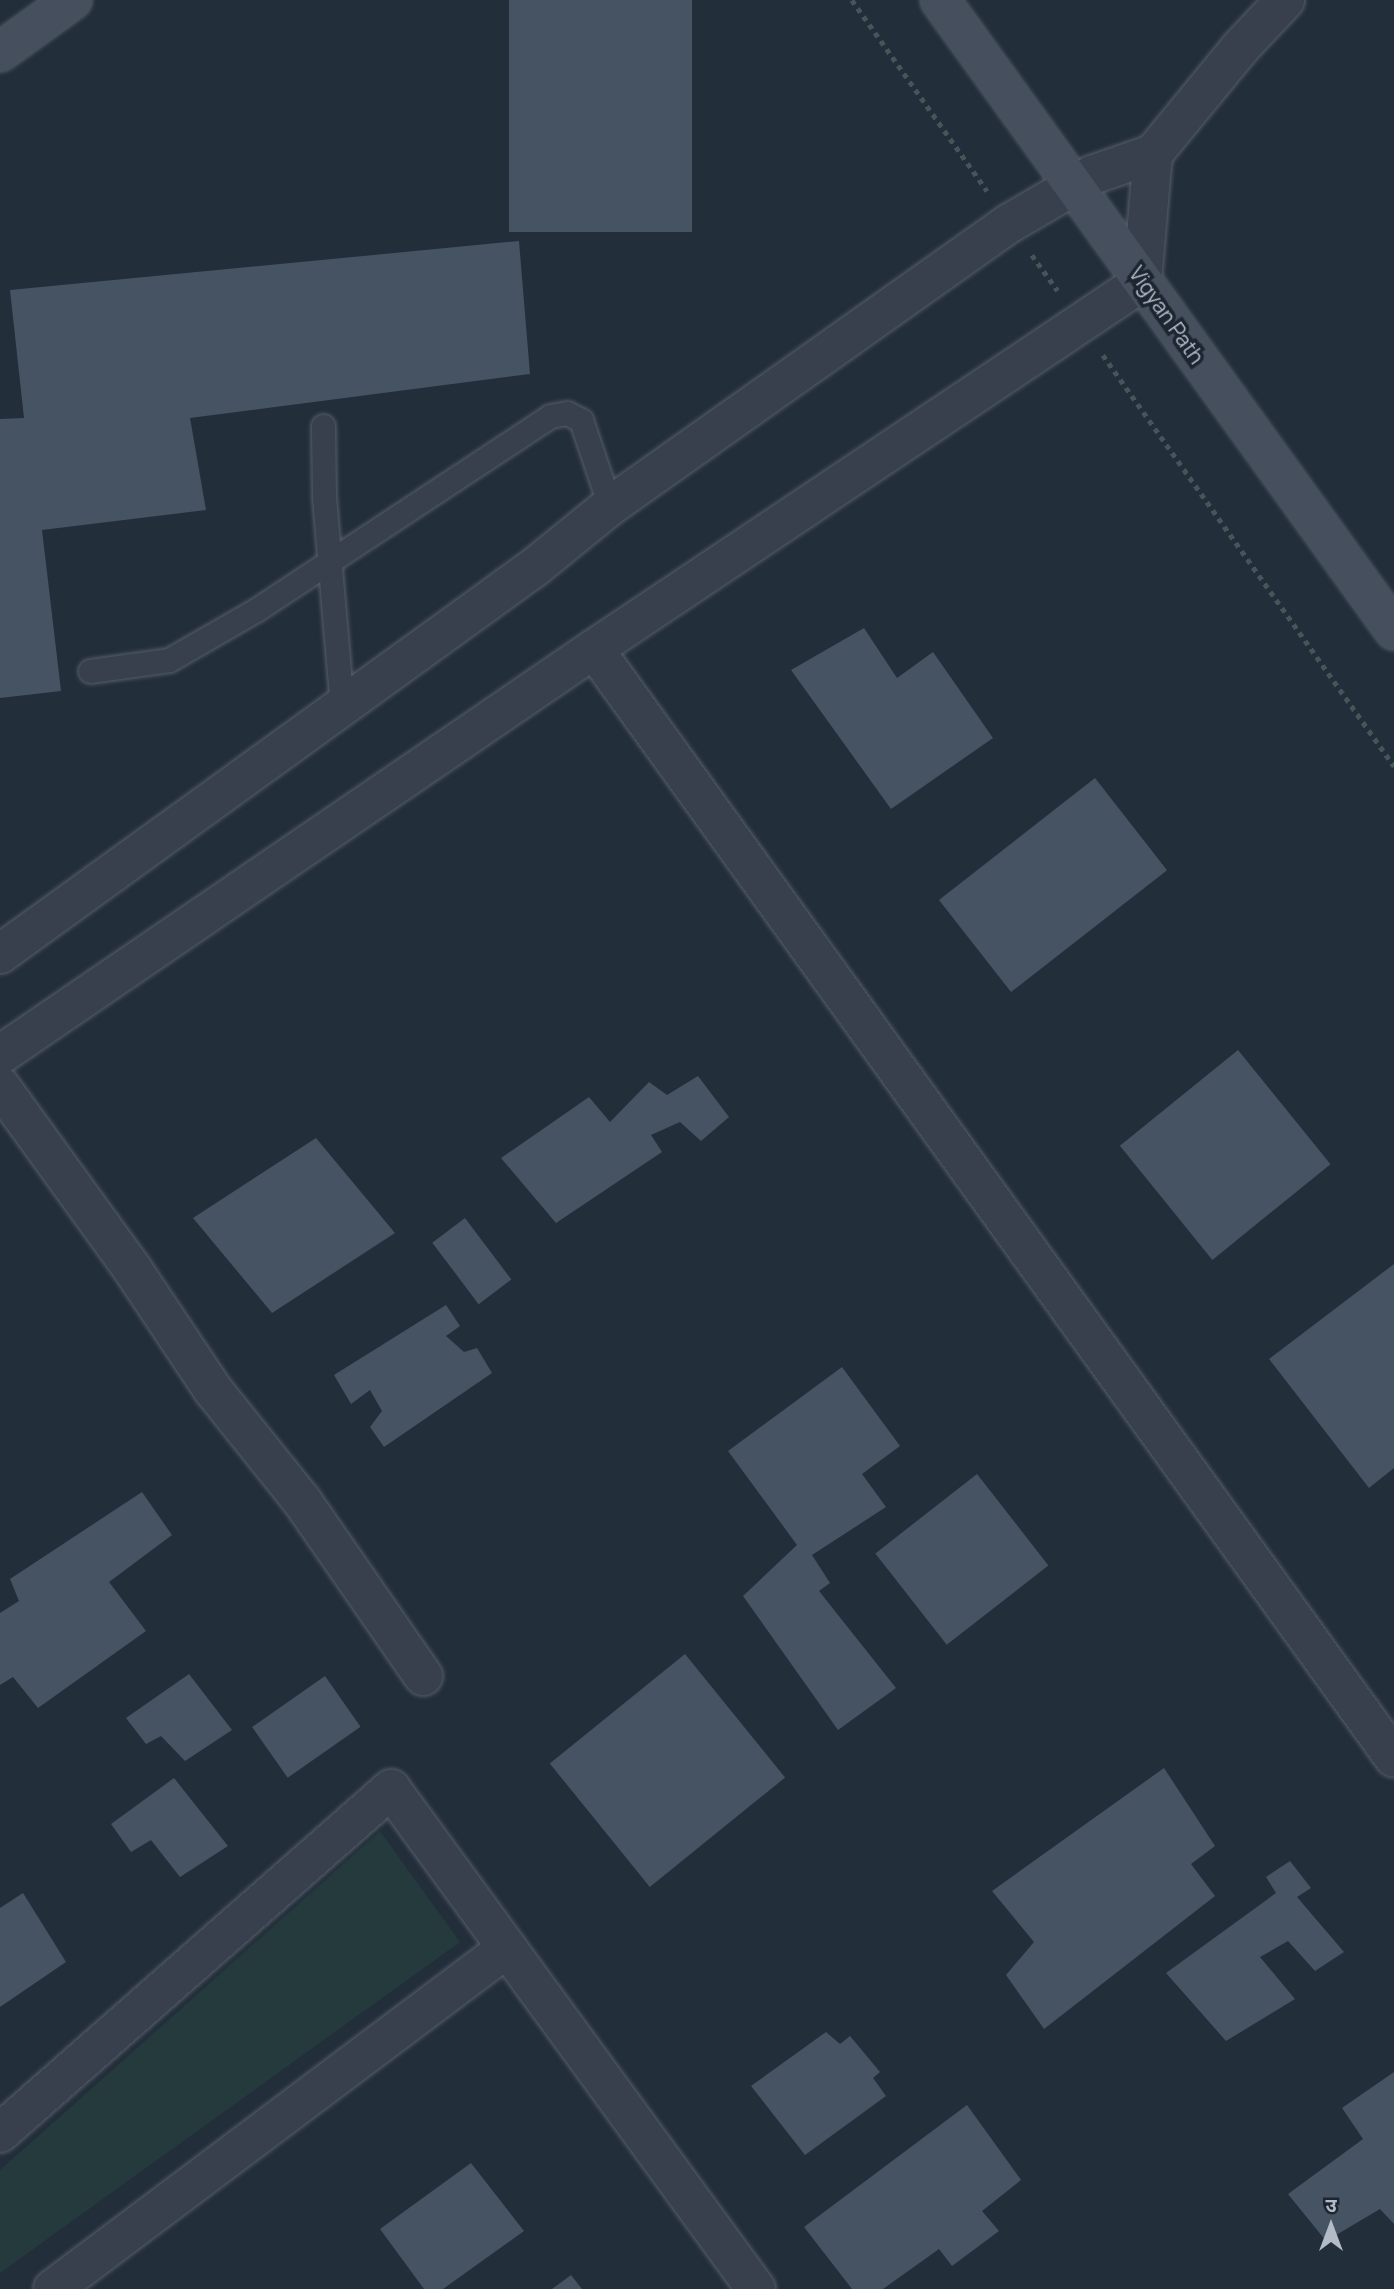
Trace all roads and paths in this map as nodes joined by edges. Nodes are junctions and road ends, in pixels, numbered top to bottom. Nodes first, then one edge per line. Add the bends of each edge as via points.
1 (72, 0) edge
2 (852, 0) edge
3 (940, 0) edge
4 (1285, 0) edge
5 (0, 52) edge
6 (1153, 154) junction
7 (1076, 185) junction
8 (1010, 223) junction
9 (1142, 282) junction
10 (1081, 324) junction
11 (323, 426) dead end
12 (610, 506) junction
13 (329, 562) junction
14 (1394, 630) edge
15 (594, 649) junction
16 (90, 671) dead end
17 (342, 707) junction
18 (1394, 766) edge
19 (0, 954) edge
20 (0, 1055) edge
21 (0, 1086) edge
22 (423, 1676) dead end
23 (1394, 1758) edge
24 (507, 1948) junction
25 (0, 2133) edge
26 (53, 2289) edge
27 (756, 2289) edge

1 - 5 main road
2 - 8 path
3 - 7 main road, Vigyan Path
4 - 6 street
6 - 7 street
6 - 9 street
7 - 8 street
7 - 9 main road, Vigyan Path
8 - 10 path
8 - 12 street
9 - 10 street
9 - 14 main road, Vigyan Path
10 - 15 street
10 - 18 path
11 - 13 lane
12 - 13 lane via 581,420 567,414 550,416
12 - 17 street via 535,567
13 - 16 lane via 169,660
13 - 17 lane
15 - 20 street
15 - 23 street
17 - 19 street
21 - 22 street via 213,1390 302,1501
24 - 25 street via 391,1789
24 - 26 street
24 - 27 street

